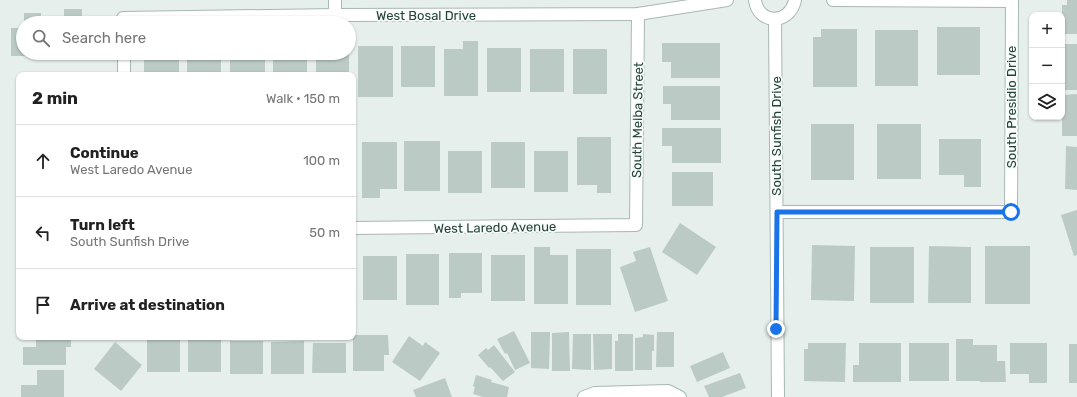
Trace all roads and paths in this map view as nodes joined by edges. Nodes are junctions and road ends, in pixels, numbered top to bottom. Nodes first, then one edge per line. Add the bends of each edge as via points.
1 (335, 0) edge
2 (727, 0) edge
3 (755, 0) edge
4 (795, 0) edge
5 (833, 0) edge
6 (638, 14) junction
7 (335, 15) junction
8 (300, 16) edge
9 (775, 19) junction
10 (124, 60) edge
11 (124, 72) edge
12 (777, 212) junction
13 (636, 225) joint
14 (356, 228) edge
15 (584, 397) edge
16 (680, 397) edge
17 (778, 397) edge

1 - 7 street
2 - 6 street, West Bosal Drive
3 - 9 street via 758,11
4 - 9 street via 787,15
5 - 12 street, South Presidio Drive via 1012,1 1011,212
6 - 7 street, West Bosal Drive
6 - 13 street, South Melba Street
7 - 8 street, West Bosal Drive
9 - 12 street, South Sunfish Drive
10 - 11 street
12 - 17 street, South Sunfish Drive
13 - 14 street, West Laredo Avenue
15 - 16 street via 595,393 668,391

